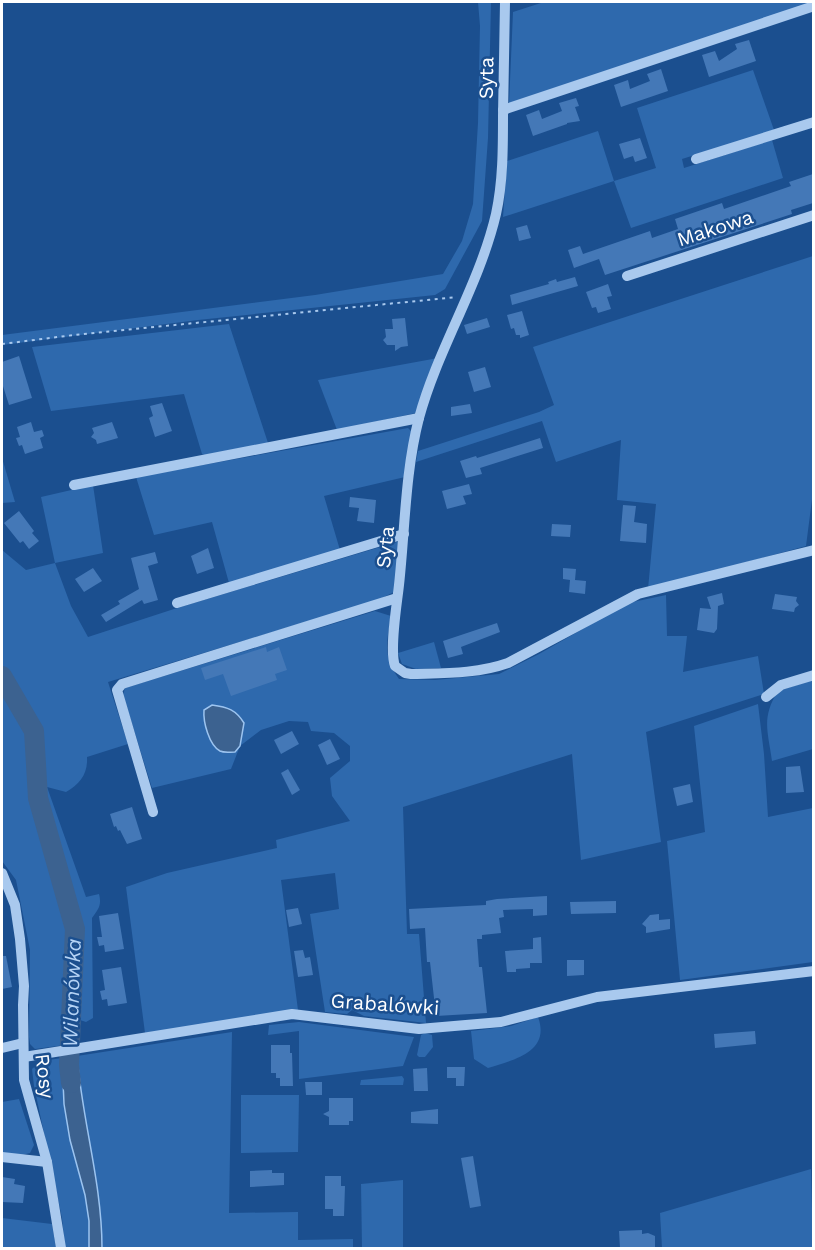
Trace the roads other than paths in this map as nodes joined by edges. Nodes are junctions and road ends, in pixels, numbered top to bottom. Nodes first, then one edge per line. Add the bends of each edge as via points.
1 (505, 2) edge
2 (813, 6) edge
3 (503, 110) junction
4 (813, 122) edge
5 (696, 159) dead end
6 (813, 215) edge
7 (627, 276) dead end
8 (419, 418) junction
9 (75, 485) dead end
10 (404, 534) junction
11 (813, 550) edge
12 (397, 598) junction
13 (177, 603) dead end
14 (813, 675) edge
15 (766, 697) dead end
16 (153, 812) dead end
17 (2, 873) edge
18 (813, 971) edge
19 (23, 1043) junction
20 (2, 1048) edge
21 (24, 1057) junction
22 (2, 1157) edge
23 (47, 1162) junction
24 (60, 1248) edge

1 - 3 street, Syta
2 - 3 street
3 - 8 street, Syta via 496,213
4 - 5 street
6 - 7 street, Makowa
8 - 9 street
8 - 10 street, Syta
10 - 12 street, Syta
10 - 13 street
11 - 12 street, Syta via 638,594 508,663 480,671 411,674 399,670 392,654
12 - 16 street via 118,686
14 - 15 street via 781,685
17 - 19 street, Rosy via 15,905 20,939
18 - 21 street, Grabalówki via 597,997 501,1022 419,1029 292,1014
19 - 20 street
19 - 21 street, Rosy
21 - 23 street, Rosy via 24,1080
22 - 23 street
23 - 24 street, Rosy

